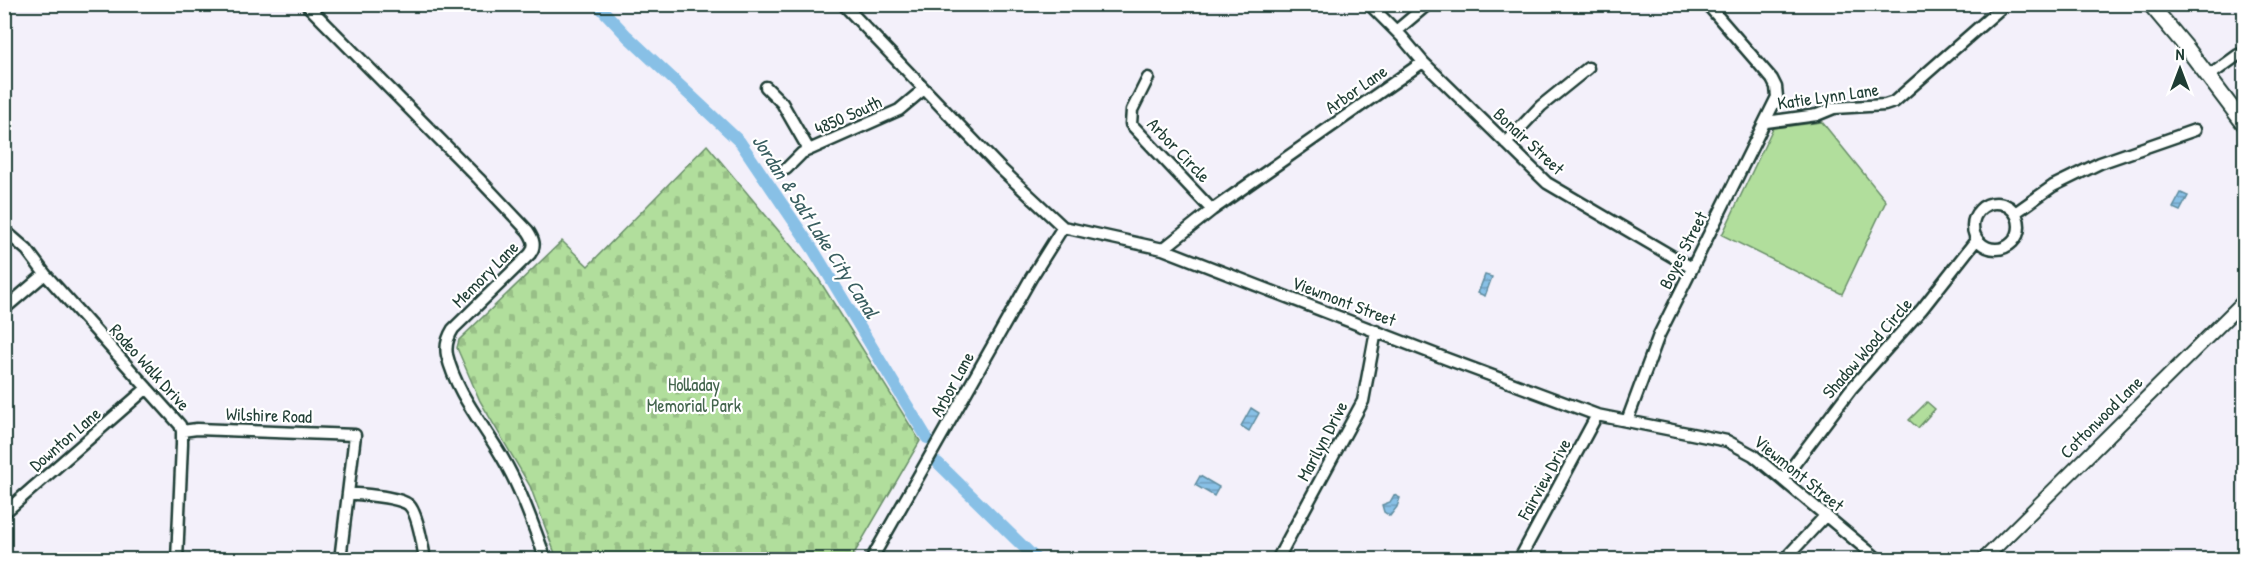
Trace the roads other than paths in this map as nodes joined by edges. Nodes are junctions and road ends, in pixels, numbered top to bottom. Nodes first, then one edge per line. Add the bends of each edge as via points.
1 (306, 4) edge
2 (843, 4) edge
3 (1369, 4) edge
4 (1428, 4) edge
5 (1707, 4) edge
6 (2150, 4) edge
7 (2002, 7) dead end
8 (1396, 31) junction
9 (2244, 53) edge
10 (1423, 62) junction
11 (1588, 68) dead end
12 (2209, 76) junction
13 (1148, 78) dead end
14 (766, 87) dead end
15 (924, 89) junction
16 (1766, 122) junction
17 (2244, 124) edge
18 (2195, 130) dead end
19 (1506, 143) junction
20 (809, 150) junction
21 (786, 169) dead end
22 (1212, 210) junction
23 (2015, 213) junction
24 (1063, 226) junction
25 (4, 230) edge
26 (1977, 239) junction
27 (1163, 249) junction
28 (1692, 268) junction
29 (45, 274) junction
30 (2244, 301) edge
31 (4, 309) edge
32 (1376, 331) junction
33 (147, 388) junction
34 (1598, 415) junction
35 (1627, 421) junction
36 (182, 431) junction
37 (1783, 479) junction
38 (348, 493) junction
39 (4, 513) edge
40 (1826, 515) junction
41 (874, 558) edge
42 (177, 560) edge
43 (340, 560) edge
44 (425, 560) edge
45 (546, 560) edge
46 (1277, 560) edge
47 (1519, 560) edge
48 (1784, 560) edge
49 (1879, 560) edge
50 (1983, 560) edge

1 - 45 street, Memory Lane via 514,215 533,239 530,254 458,323 446,350 467,400 510,470
2 - 15 street, Viewmont Street
3 - 8 street, Bonair Street
4 - 8 street
5 - 16 street, Boyes Street via 1772,79 1777,98
6 - 12 main road
7 - 16 street, Katie Lynn Lane via 1894,102 1834,108 1817,115
8 - 10 street, Bonair Street
9 - 12 street
10 - 19 street, Bonair Street
10 - 22 street, Arbor Lane
11 - 19 street via 1540,106
12 - 17 main road
13 - 22 street, Arbor Circle via 1132,110 1131,124
14 - 20 street via 782,103
15 - 20 street, 4850 South via 899,110
15 - 24 street, Viewmont Street
16 - 28 street, Boyes Street
18 - 23 street via 2100,163 2053,186
19 - 28 street, Bonair Street via 1553,188
20 - 21 street, 4850 South
22 - 27 street, Arbor Lane
23 - 26 street via 2000,204 1983,208 1974,222
23 - 26 street via 2019,230 2009,245 1992,249
24 - 27 street, Viewmont Street
24 - 41 street, Arbor Lane
25 - 29 street, Rodeo Walk Drive via 27,250
26 - 37 street, Shadow Wood Circle via 1851,389
27 - 32 street, Viewmont Street
28 - 35 street, Boyes Street via 1659,334
29 - 31 street
29 - 33 street, Rodeo Walk Drive
30 - 50 street, Cottonwood Lane
32 - 34 street, Viewmont Street
32 - 46 street, Marilyn Drive via 1363,401
33 - 36 street, Rodeo Walk Drive
33 - 39 street, Downton Lane
34 - 35 street, Viewmont Street
34 - 47 street, Fairview Drive
35 - 37 street, Viewmont Street via 1727,441 1745,449
36 - 38 street, Wilshire Road via 355,435
36 - 42 street, Rodeo Walk Drive
37 - 40 street, Viewmont Street
38 - 43 street
38 - 44 street via 397,500 409,506 415,514
40 - 48 street
40 - 49 street, Viewmont Street

